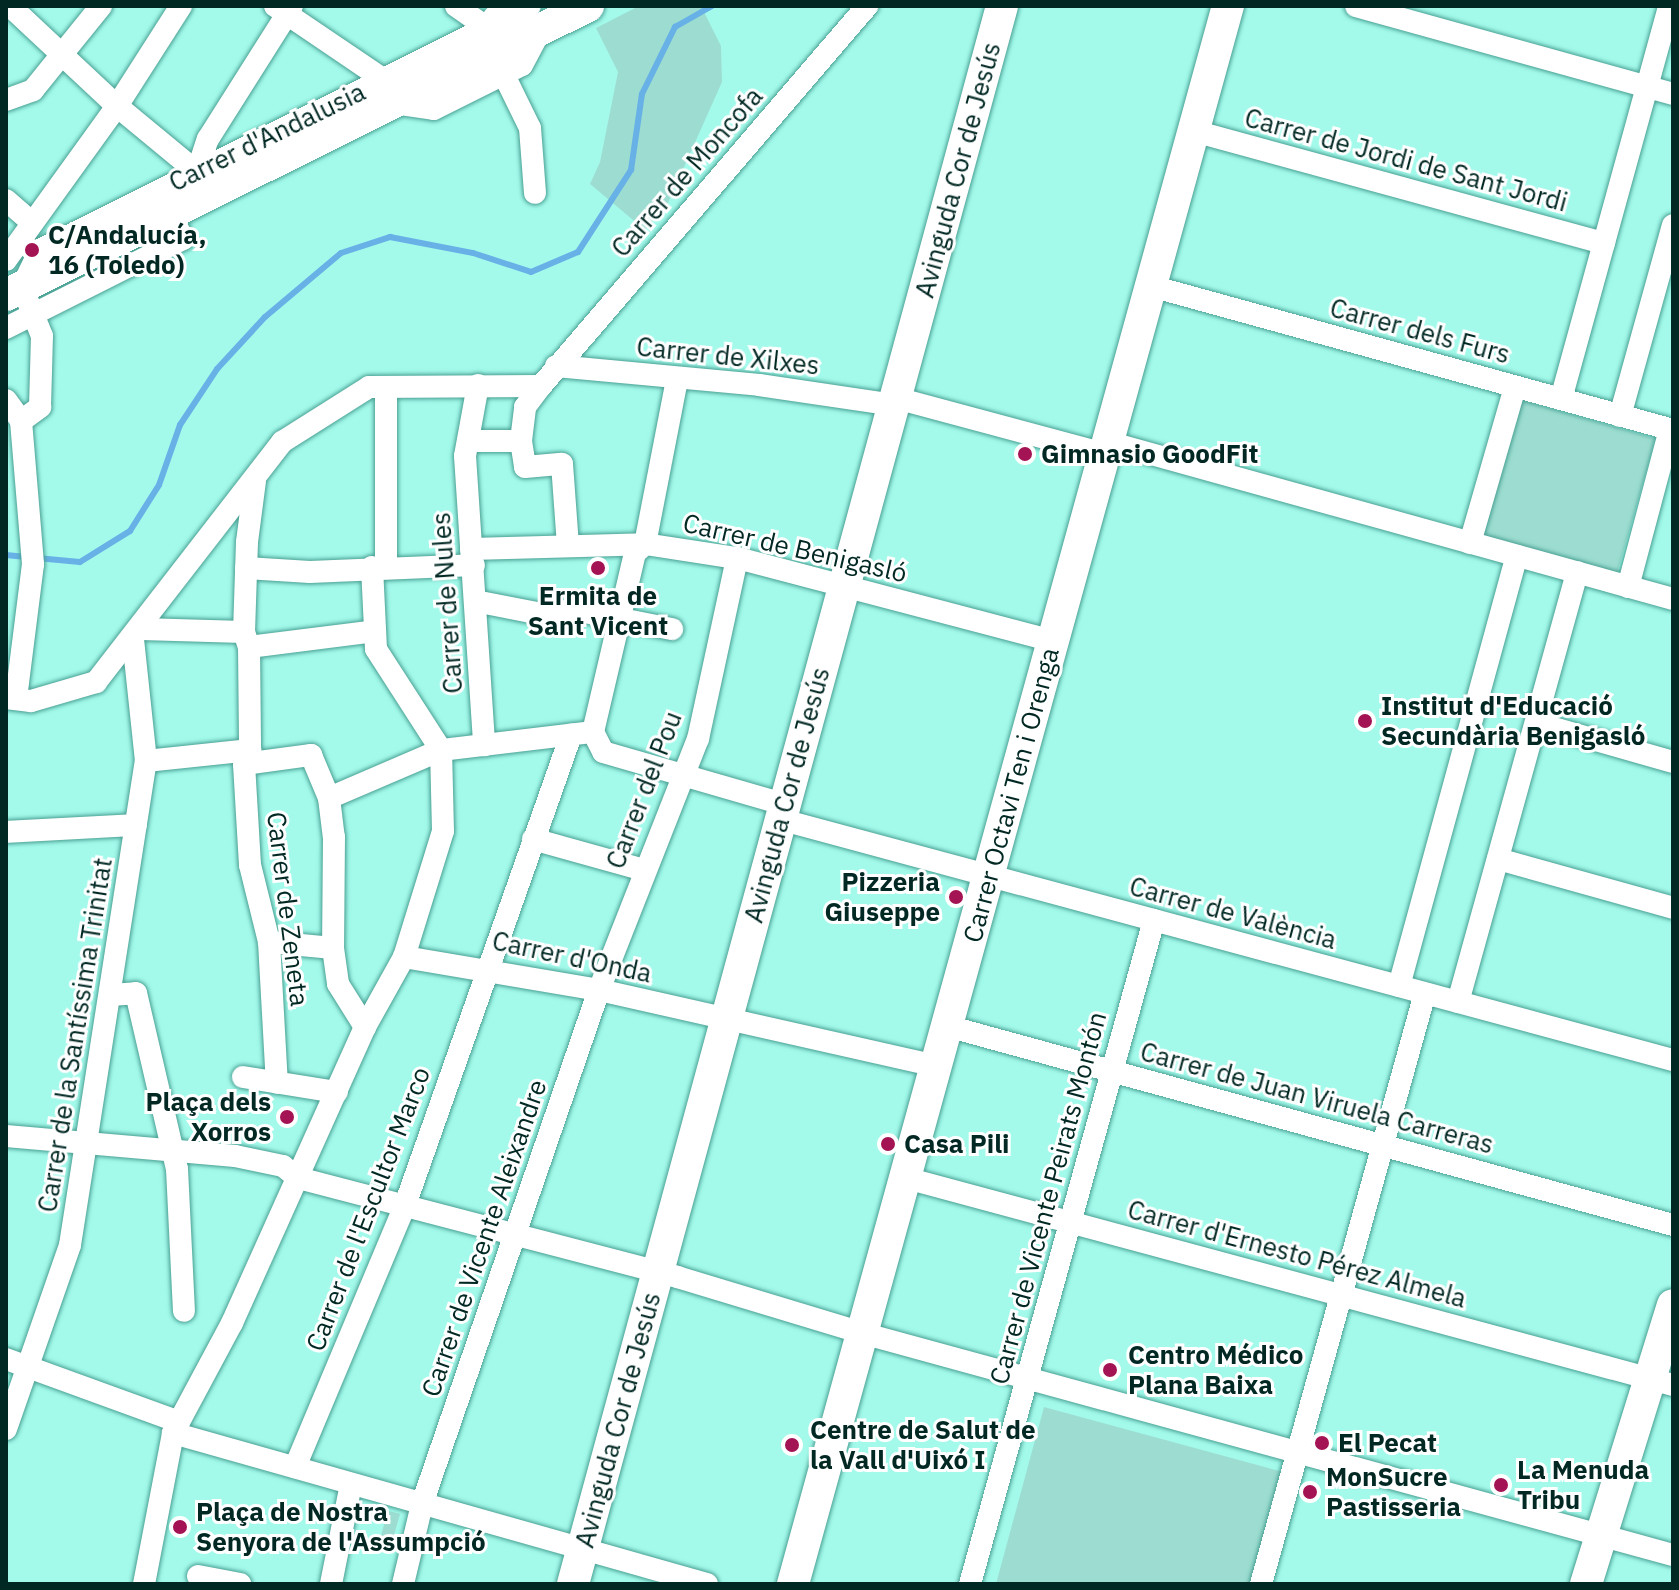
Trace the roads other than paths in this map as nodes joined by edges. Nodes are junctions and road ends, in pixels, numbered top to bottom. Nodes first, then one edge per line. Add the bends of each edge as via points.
1 (10, 6) edge
2 (101, 6) edge
3 (181, 6) edge
4 (456, 6) edge
5 (502, 6) edge
6 (588, 6) edge
7 (867, 6) edge
8 (1002, 6) edge
9 (1228, 6) edge
10 (1356, 6) edge
11 (1669, 6) edge
12 (285, 9) edge
13 (536, 18) edge
14 (487, 28) junction
15 (64, 58) junction
16 (504, 75) junction
17 (1647, 86) junction
18 (388, 91) junction
19 (1673, 94) edge
20 (6, 100) edge
21 (117, 106) junction
22 (1194, 131) junction
23 (197, 172) junction
24 (535, 193) dead end
25 (6, 200) edge
26 (32, 223) junction
27 (1673, 225) edge
28 (1604, 243) junction
29 (1668, 260) edge
30 (1151, 286) junction
31 (17, 289) edge
32 (6, 328) edge
33 (548, 376) junction
34 (677, 379) junction
35 (474, 385) junction
36 (386, 387) junction
37 (1515, 387) junction
38 (1561, 399) junction
39 (6, 400) edge
40 (895, 401) junction
41 (1620, 416) junction
42 (21, 421) junction
43 (1671, 430) edge
44 (467, 448) junction
45 (1107, 448) junction
46 (523, 449) junction
47 (256, 477) junction
48 (1470, 543) junction
49 (645, 544) junction
50 (568, 546) junction
51 (1517, 556) junction
52 (473, 557) junction
53 (737, 558) junction
54 (379, 567) junction
55 (246, 568) junction
56 (1577, 572) junction
57 (845, 586) junction
58 (1628, 587) junction
59 (1673, 599) edge
60 (475, 601) junction
61 (617, 618) junction
62 (672, 629) dead end
63 (375, 631) junction
64 (137, 635) junction
65 (246, 639) junction
66 (1054, 641) junction
67 (11, 698) edge
68 (1536, 723) junction
69 (582, 733) junction
70 (484, 745) junction
71 (441, 750) junction
72 (247, 757) junction
73 (146, 761) junction
74 (1673, 762) edge
75 (681, 776) junction
76 (329, 798) junction
77 (781, 812) junction
78 (136, 825) junction
79 (6, 832) edge
80 (533, 839) junction
81 (1498, 859) junction
82 (644, 870) junction
83 (989, 876) junction
84 (1673, 908) edge
85 (1154, 920) junction
86 (269, 942) junction
87 (333, 948) junction
88 (404, 957) junction
89 (487, 967) junction
90 (1399, 986) junction
91 (599, 990) junction
92 (1425, 993) junction
93 (110, 995) junction
94 (1458, 1002) junction
95 (727, 1019) junction
96 (947, 1026) junction
97 (365, 1027) junction
98 (1673, 1060) edge
99 (936, 1066) junction
100 (1112, 1071) junction
101 (243, 1077) dead end
102 (277, 1083) junction
103 (340, 1084) junction
104 (6, 1136) edge
105 (87, 1142) junction
106 (1385, 1146) junction
107 (173, 1150) junction
108 (298, 1178) junction
109 (906, 1178) junction
110 (404, 1208) junction
111 (1070, 1222) junction
112 (1673, 1225) edge
113 (513, 1238) junction
114 (658, 1274) junction
115 (1343, 1296) junction
116 (1673, 1305) edge
117 (184, 1311) dead end
118 (862, 1333) junction
119 (6, 1359) edge
120 (32, 1366) junction
121 (1666, 1378) edge
122 (1027, 1379) junction
123 (176, 1428) junction
124 (6, 1429) edge
125 (1299, 1453) junction
126 (295, 1467) junction
127 (351, 1484) junction
128 (422, 1504) junction
129 (1610, 1538) junction
130 (583, 1550) junction
131 (1673, 1555) edge
132 (198, 1576) dead end
133 (144, 1584) edge
134 (240, 1584) edge
135 (331, 1584) edge
136 (403, 1584) edge
137 (573, 1584) edge
138 (707, 1584) edge
139 (793, 1584) edge
140 (970, 1584) edge
141 (1261, 1584) edge
142 (1586, 1584) edge
143 (1605, 1584) edge

1 - 15 street
2 - 15 street
3 - 21 street
4 - 14 street
5 - 14 street
6 - 13 street, Carrer d'Andalusia
7 - 33 street, Carrer de Moncofa
8 - 40 street, Avinguda Cor de Jesús
9 - 22 street, Carrer Octavi Ten i Orenga
10 - 17 street
11 - 17 street
12 - 18 street
12 - 23 street via 208,139
13 - 14 street, Carrer d'Andalusia
13 - 16 street, Carrer d'Andalusia via 522,65
13 - 18 street, Carrer d'Andalusia
14 - 18 street, Carrer d'Andalusia
15 - 20 street via 33,90
15 - 21 street
16 - 18 street, Carrer d'Andalusia via 434,109
16 - 24 street via 530,128
17 - 19 street
17 - 28 street
18 - 23 street, Carrer d'Andalusia
18 - 31 street, Carrer d'Andalusia via 170,213 96,267 58,286
21 - 23 street
21 - 26 street
22 - 28 street, Carrer de Jordi de Sant Jordi
22 - 30 street, Carrer Octavi Ten i Orenga
23 - 31 street, Carrer d'Andalusia via 40,250
25 - 26 street
26 - 31 street
27 - 29 street
28 - 38 street
29 - 41 street
30 - 37 street, Carrer dels Furs
30 - 45 street, Carrer Octavi Ten i Orenga
31 - 32 street, Carrer d'Andalusia
31 - 42 street via 42,336 40,407
33 - 34 street, Carrer de Xilxes
33 - 35 street, Carrer de Xilxes
33 - 46 street, Carrer de Moncofa via 525,407
34 - 40 street, Carrer de Xilxes
34 - 49 street, Carrer de l'Escultor Marco
35 - 36 street, Carrer de Xilxes
35 - 44 street, Carrer de Nules
36 - 47 street, Carrer de Xilxes via 369,387 282,442
36 - 54 street
37 - 38 street, Carrer dels Furs
37 - 48 street
38 - 41 street, Carrer dels Furs
39 - 42 street
40 - 45 street, Carrer de Xilxes
40 - 57 street, Avinguda Cor de Jesús
41 - 43 street, Carrer dels Furs
42 - 67 street via 33,564
43 - 58 street
44 - 46 street
44 - 52 street, Carrer de Nules
45 - 48 street, Carrer de Xilxes
45 - 66 street, Carrer Octavi Ten i Orenga
46 - 50 street via 525,467 562,464
47 - 55 street, Carrer de Zeneta
47 - 64 street, Carrer de Xilxes
48 - 51 street, Carrer de Xilxes
49 - 50 street, Carrer de Benigasló
49 - 53 street, Carrer de Benigasló
49 - 61 street, Carrer de l'Escultor Marco via 635,553
50 - 52 street, Carrer de Benigasló
51 - 56 street, Carrer de Xilxes
51 - 90 street
52 - 54 street, Carrer de Benigasló
52 - 60 street, Carrer de Nules
53 - 57 street, Carrer de Benigasló
53 - 75 street, Carrer del Pou via 698,739
54 - 55 street, Carrer de Benigasló via 310,572
54 - 63 street
55 - 65 street, Carrer de Zeneta
56 - 58 street, Carrer de Xilxes
56 - 68 street
57 - 66 street, Carrer de Benigasló
57 - 77 street, Avinguda Cor de Jesús
58 - 59 street, Carrer de Xilxes
60 - 61 street via 541,614 575,610
60 - 70 street, Carrer de Nules
61 - 62 street
61 - 69 street, Carrer de l'Escultor Marco
63 - 65 street
63 - 71 street via 376,649
64 - 65 street
64 - 67 street, Carrer de Xilxes via 96,682 31,701
64 - 73 street, Carrer de la Santíssima Trinitat
65 - 72 street, Carrer de Zeneta
66 - 83 street, Carrer Octavi Ten i Orenga
68 - 74 street
68 - 81 street
69 - 70 street
69 - 75 street, Carrer de València via 603,752
69 - 80 street, Carrer de l'Escultor Marco
70 - 71 street
71 - 76 street
71 - 88 street via 443,831
72 - 73 street
72 - 76 street via 311,755
72 - 86 street, Carrer de Zeneta via 250,865
73 - 78 street, Carrer de la Santíssima Trinitat
75 - 77 street, Carrer de València
75 - 82 street, Carrer del Pou
76 - 87 street
77 - 83 street, Carrer de València
77 - 95 street, Avinguda Cor de Jesús
78 - 79 street
78 - 93 street, Carrer de la Santíssima Trinitat
80 - 82 street
80 - 89 street, Carrer de l'Escultor Marco
81 - 84 street
81 - 94 street
82 - 91 street, Carrer del Pou
83 - 85 street, Carrer de València
83 - 96 street, Carrer Octavi Ten i Orenga
85 - 90 street, Carrer de València
85 - 100 street, Carrer de Vicente Peirats Montón
86 - 87 street
86 - 102 street, Carrer de Zeneta
87 - 97 street via 338,984
88 - 89 street, Carrer d'Onda
88 - 97 street
89 - 91 street, Carrer d'Onda
89 - 110 street, Carrer de l'Escultor Marco
90 - 92 street, Carrer de València
91 - 95 street, Carrer d'Onda
91 - 113 street, Carrer de Vicente Aleixandre
92 - 94 street, Carrer de València
92 - 106 street
93 - 105 street, Carrer de la Santíssima Trinitat
93 - 107 street via 136,993
94 - 98 street, Carrer de València
95 - 99 street, Carrer d'Onda
95 - 114 street, Avinguda Cor de Jesús
96 - 99 street, Carrer Octavi Ten i Orenga
96 - 100 street, Carrer de Juan Viruela Carreras
97 - 103 street
99 - 109 street, Carrer Octavi Ten i Orenga
100 - 106 street, Carrer de Juan Viruela Carreras
100 - 111 street, Carrer de Vicente Peirats Montón
101 - 102 street
102 - 103 street
103 - 108 street
104 - 105 street
105 - 107 street
105 - 120 street, Carrer de la Santíssima Trinitat via 70,1245
106 - 112 street, Carrer de Juan Viruela Carreras
106 - 115 street
107 - 108 street via 283,1166
107 - 117 street
108 - 110 street
108 - 123 street via 232,1323
109 - 111 street, Carrer d'Ernesto Pérez Almela
109 - 118 street, Carrer Octavi Ten i Orenga
110 - 113 street
110 - 126 street, Carrer de l'Escultor Marco
111 - 115 street, Carrer d'Ernesto Pérez Almela
111 - 122 street, Carrer de Vicente Peirats Montón
113 - 114 street
113 - 128 street, Carrer de Vicente Aleixandre
114 - 118 street
114 - 130 street, Avinguda Cor de Jesús
115 - 121 street, Carrer d'Ernesto Pérez Almela
115 - 125 street
116 - 121 street
118 - 122 street
118 - 139 street, Carrer Octavi Ten i Orenga
119 - 120 street
120 - 123 street
120 - 124 street, Carrer de la Santíssima Trinitat
121 - 129 street
122 - 125 street
122 - 140 street, Carrer de Vicente Peirats Montón
123 - 126 street via 205,1448
123 - 133 street
125 - 129 street
125 - 141 street
126 - 127 street
127 - 128 street
127 - 135 street
128 - 130 street
128 - 136 street, Carrer de Vicente Aleixandre
129 - 131 street
129 - 142 street
129 - 143 street
130 - 137 street, Avinguda Cor de Jesús
130 - 138 street
132 - 134 street

